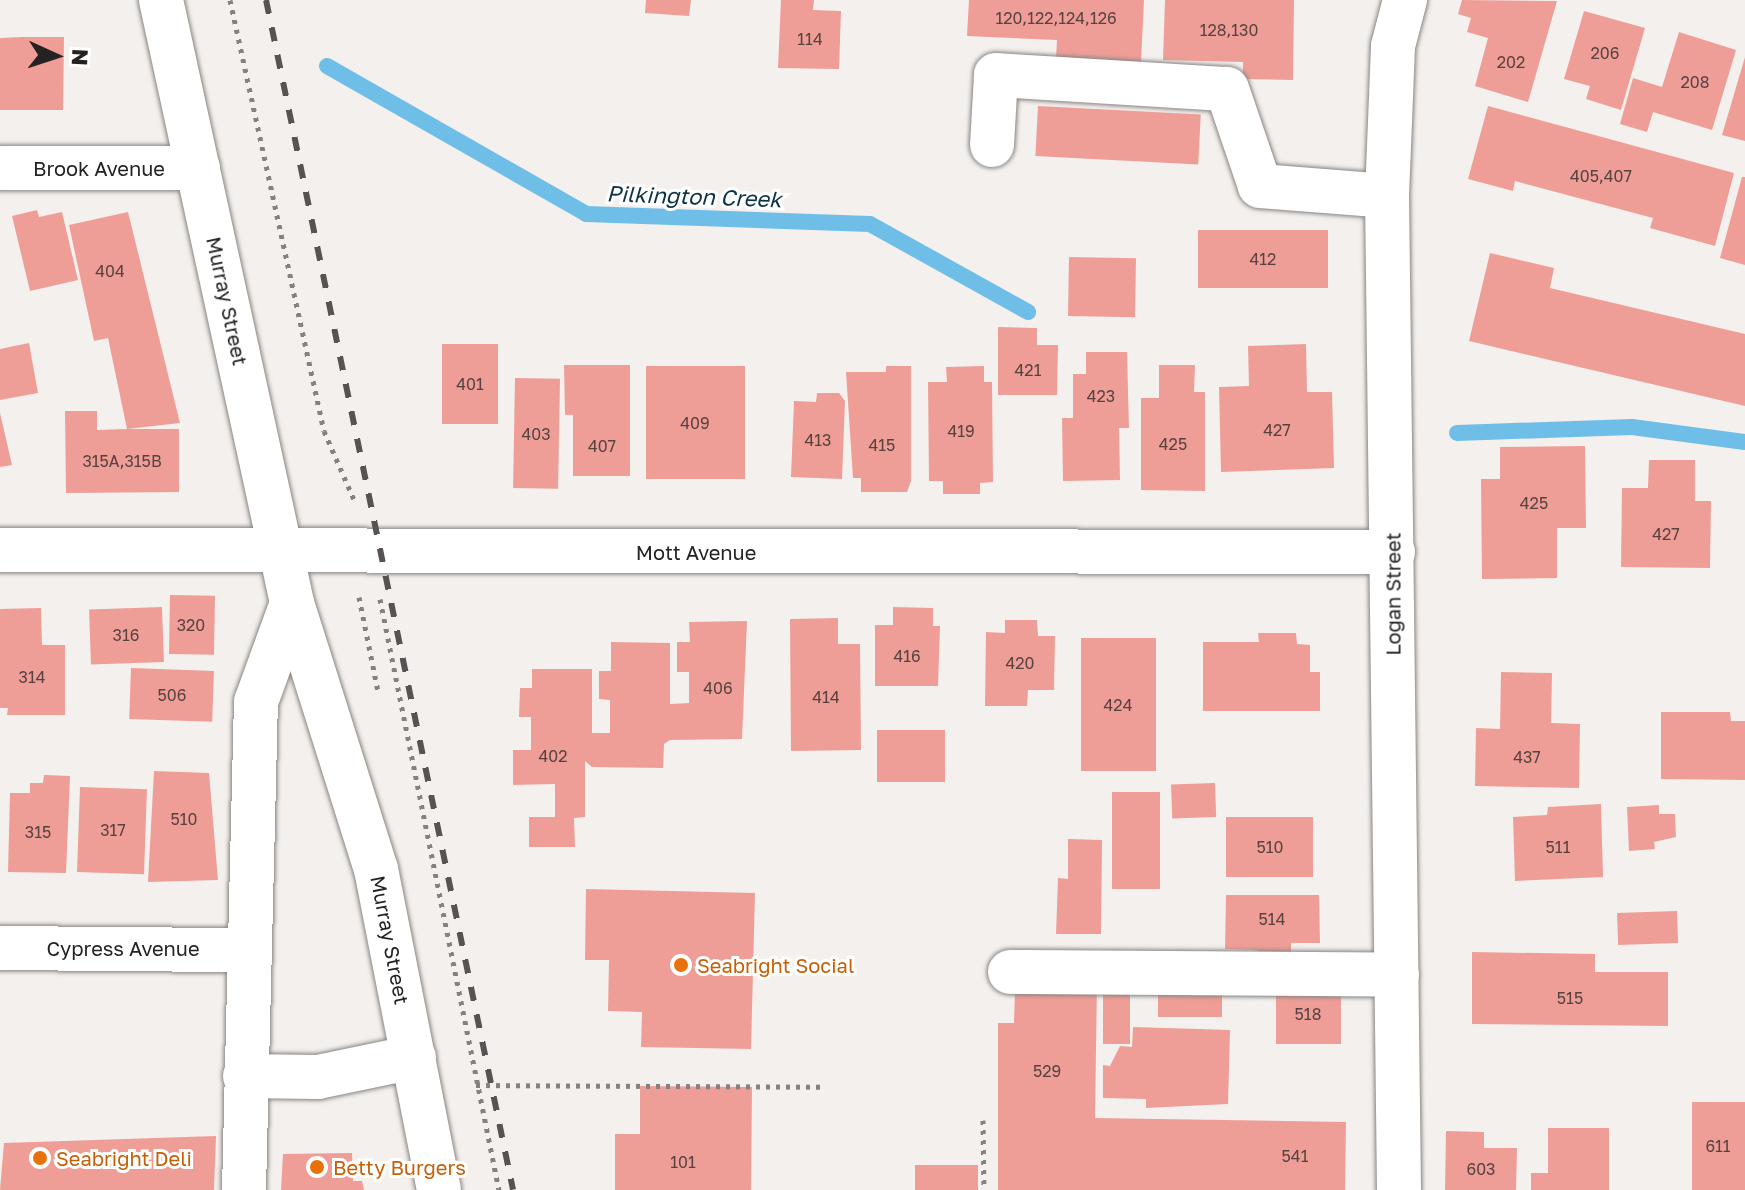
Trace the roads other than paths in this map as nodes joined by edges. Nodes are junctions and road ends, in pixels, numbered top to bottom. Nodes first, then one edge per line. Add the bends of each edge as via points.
1 (161, 0) edge
2 (1405, 0) edge
3 (992, 145) dead end
4 (0, 168) edge
5 (198, 168) junction
6 (1387, 196) junction
7 (0, 550) edge
8 (281, 550) junction
9 (1393, 552) junction
10 (292, 603) junction
11 (0, 948) edge
12 (247, 950) junction
13 (1010, 972) dead end
14 (1397, 975) junction
15 (414, 1057) junction
16 (245, 1076) junction
17 (244, 1190) edge
18 (439, 1190) edge
19 (1399, 1190) edge

1 - 5 street, Murray Street
2 - 6 street, Logan Street via 1393,46
3 - 6 street via 996,75 1227,89 1260,186
4 - 5 street, Brook Avenue
5 - 8 street, Murray Street
6 - 9 street, Logan Street
7 - 8 street, Mott Avenue
8 - 9 street, Mott Avenue via 371,574
8 - 10 street, Murray Street
9 - 14 street, Logan Street
10 - 12 street via 256,702
10 - 15 street, Murray Street via 376,869
11 - 12 street, Cypress Avenue
12 - 16 street
13 - 14 street
14 - 19 street, Logan Street
15 - 16 street via 318,1077
15 - 18 street, Murray Street
16 - 17 street

